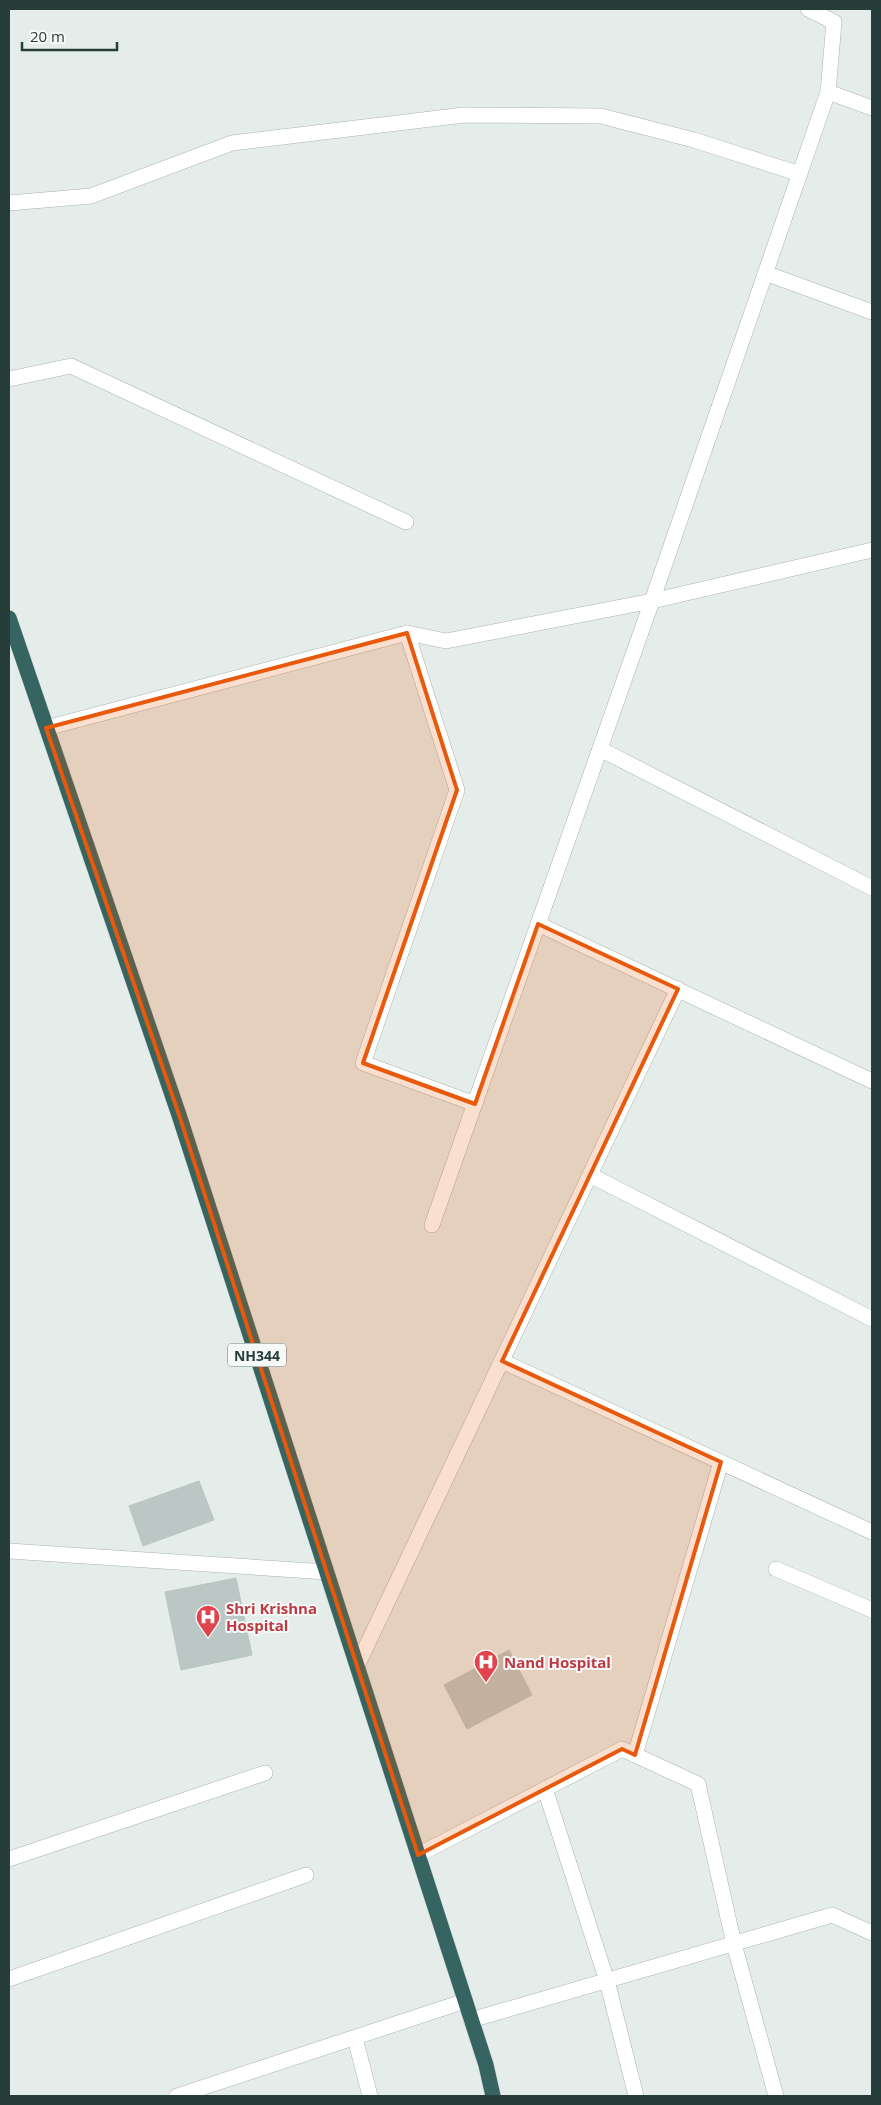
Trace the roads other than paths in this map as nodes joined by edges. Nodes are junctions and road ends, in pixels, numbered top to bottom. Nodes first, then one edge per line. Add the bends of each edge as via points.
1 (808, 9) edge
2 (828, 92) junction
3 (872, 108) edge
4 (800, 174) junction
5 (9, 203) edge
6 (766, 273) junction
7 (872, 312) edge
8 (9, 379) edge
9 (406, 522) dead end
10 (872, 550) edge
11 (652, 601) junction
12 (9, 618) edge
13 (407, 633) junction
14 (46, 728) junction
15 (600, 749) junction
16 (872, 888) edge
17 (538, 924) junction
18 (678, 989) junction
19 (872, 1081) edge
20 (475, 1104) junction
21 (590, 1175) junction
22 (432, 1225) dead end
23 (872, 1319) edge
24 (502, 1361) junction
25 (721, 1462) junction
26 (872, 1532) edge
27 (9, 1551) edge
28 (776, 1568) dead end
29 (327, 1572) junction
30 (872, 1610) edge
31 (357, 1666) junction
32 (635, 1755) junction
33 (265, 1774) dead end
34 (545, 1789) junction
35 (418, 1854) junction
36 (9, 1859) edge
37 (306, 1876) dead end
38 (872, 1933) edge
39 (734, 1944) junction
40 (9, 1979) edge
41 (607, 1981) junction
42 (465, 2001) junction
43 (471, 2020) junction
44 (355, 2038) junction
45 (216, 2090) edge
46 (177, 2096) edge
47 (370, 2096) edge
48 (493, 2096) edge
49 (636, 2096) edge
50 (776, 2096) edge

1 - 2 street via 834,22
2 - 3 street
2 - 4 street
4 - 5 street via 694,140 602,116 464,115 232,143 91,196
4 - 6 street
6 - 7 street
6 - 11 street
8 - 9 street via 72,366
10 - 11 street
11 - 13 street via 446,641
11 - 15 street
12 - 14 highway, NH344
13 - 14 street
13 - 20 street via 457,790 363,1063
14 - 29 highway, NH344 via 179,1115
15 - 16 street
15 - 17 street
17 - 18 street
17 - 20 street
18 - 19 street
18 - 21 street
20 - 22 street
21 - 23 street
21 - 24 street
24 - 25 street
24 - 31 street
25 - 26 street
25 - 32 street
27 - 29 street
28 - 30 street
29 - 31 highway, NH344
31 - 35 highway, NH344
32 - 34 street via 622,1749
32 - 39 street via 698,1784
33 - 36 street
34 - 35 street
34 - 41 street
35 - 42 highway, NH344
37 - 40 street
38 - 39 street via 832,1916
39 - 41 street
39 - 50 street
41 - 43 street
41 - 49 street
42 - 43 highway, NH344
42 - 44 street
43 - 48 highway, NH344
44 - 45 street
44 - 47 street
45 - 46 street

